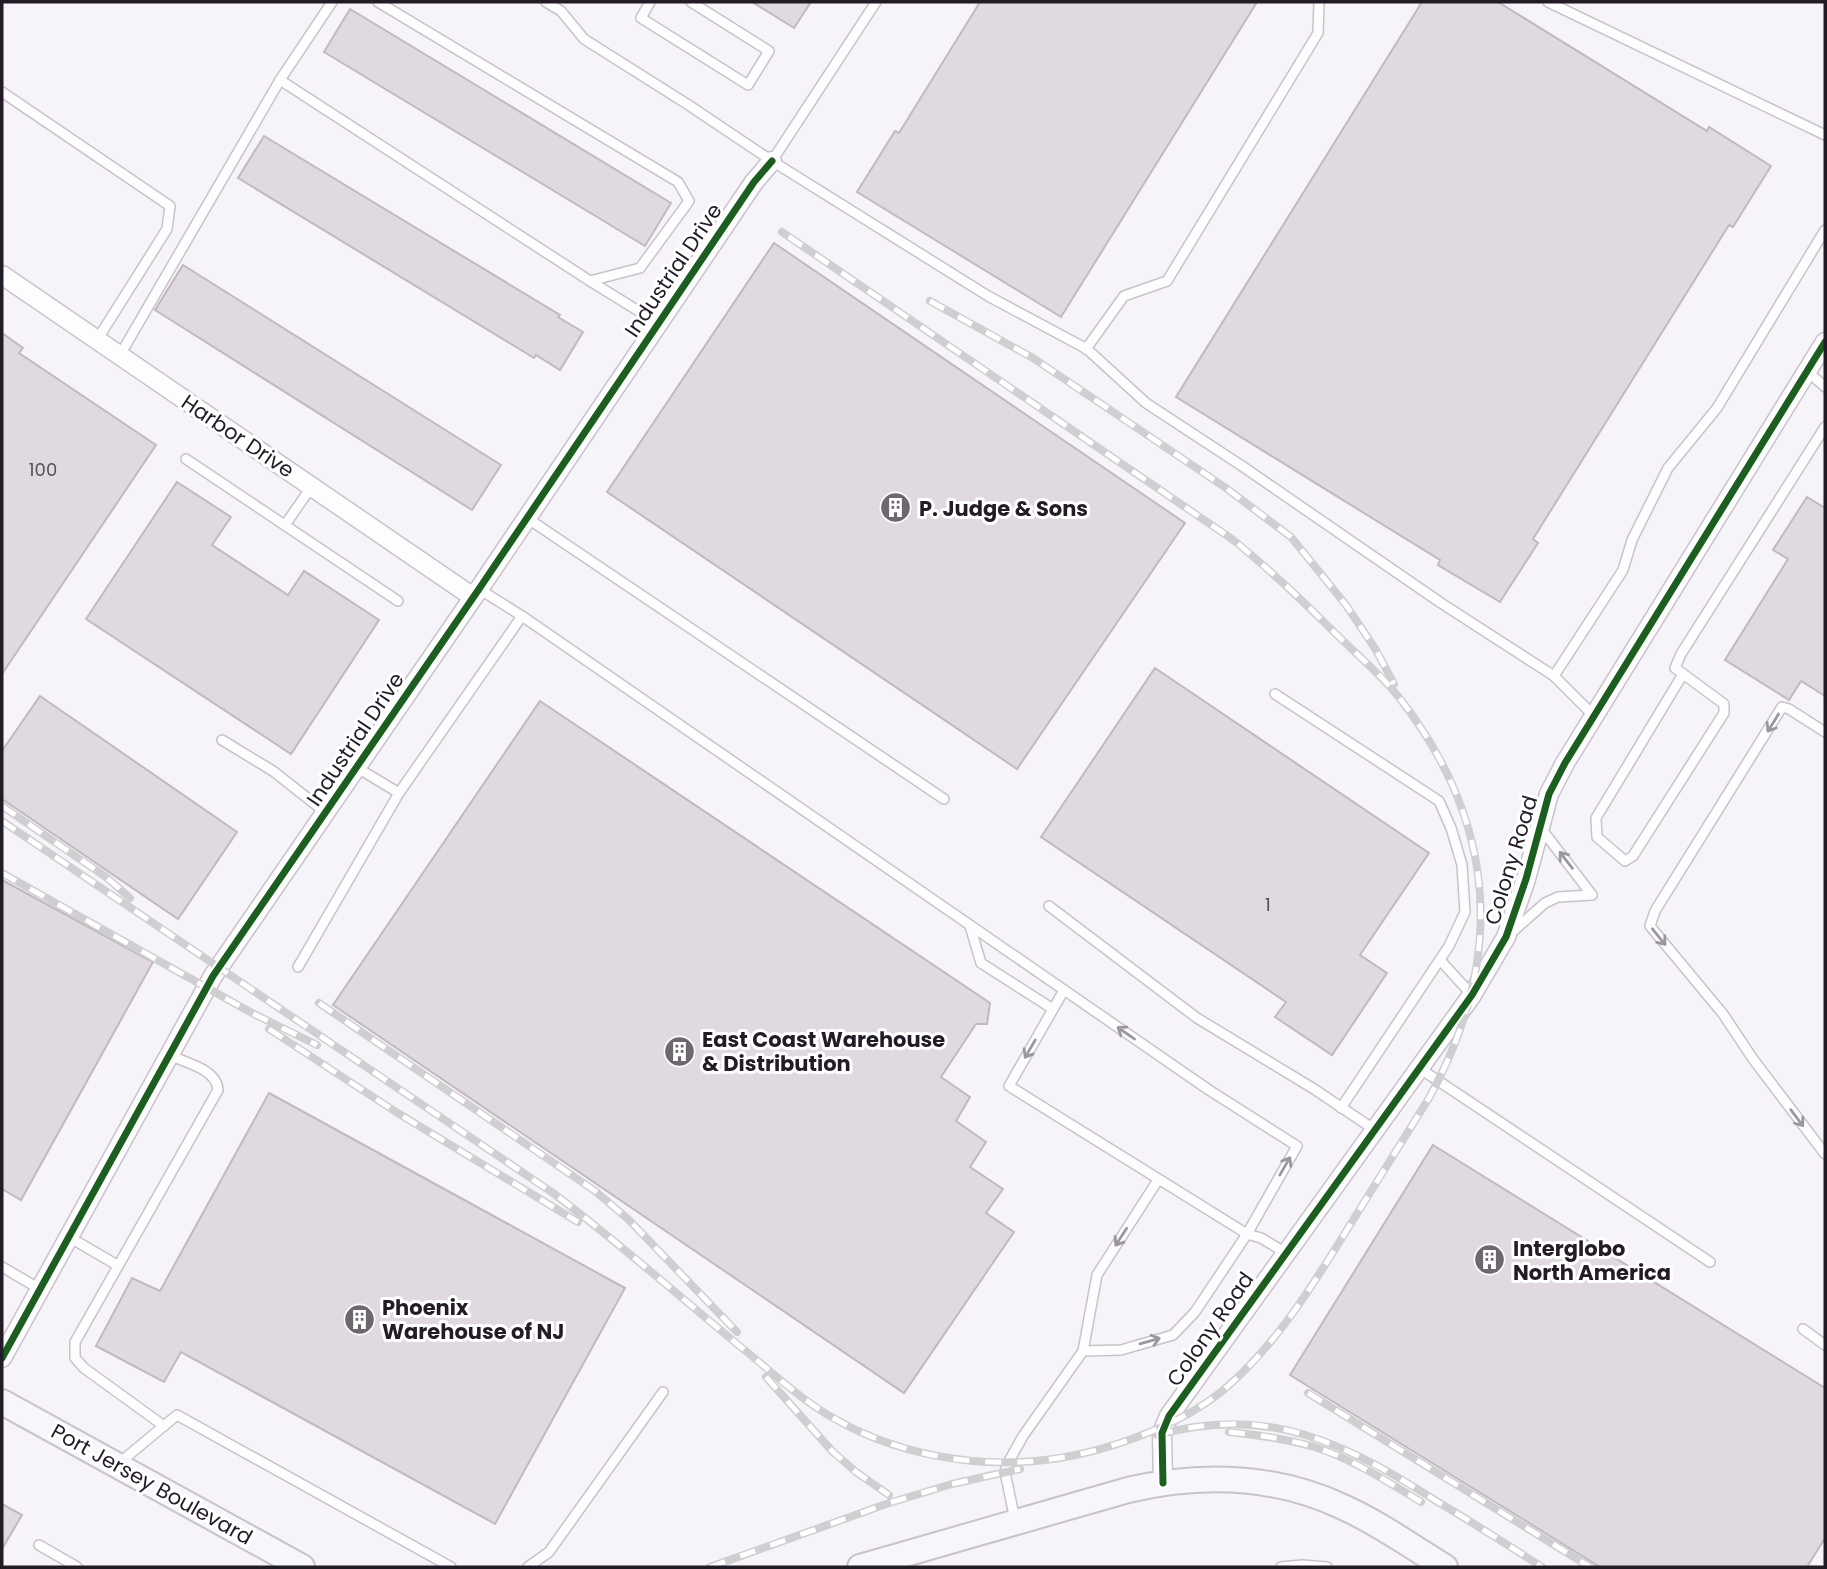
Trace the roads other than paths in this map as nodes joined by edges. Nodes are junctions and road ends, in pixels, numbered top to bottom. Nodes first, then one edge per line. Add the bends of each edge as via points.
1 (332, 2) edge
2 (379, 2) edge
3 (547, 2) edge
4 (650, 2) edge
5 (691, 2) edge
6 (876, 2) edge
7 (1319, 2) edge
8 (1548, 2) edge
9 (280, 79) junction
10 (2, 92) edge
11 (1825, 135) edge
12 (772, 161) junction
13 (1825, 230) edge
14 (2, 275) edge
15 (590, 281) junction
16 (658, 323) junction
17 (97, 340) junction
18 (1825, 342) edge
19 (1086, 349) junction
20 (120, 355) junction
21 (1807, 372) junction
22 (1825, 387) edge
23 (1825, 427) edge
24 (186, 459) dead end
25 (312, 486) junction
26 (527, 518) junction
27 (285, 525) junction
28 (476, 593) junction
29 (398, 601) dead end
30 (522, 616) junction
31 (1684, 674) junction
32 (1554, 676) junction
33 (1275, 694) dead end
34 (1594, 716) junction
35 (1825, 732) edge
36 (222, 740) dead end
37 (356, 767) junction
38 (399, 793) junction
39 (944, 799) dead end
40 (325, 812) junction
41 (1540, 826) junction
42 (1049, 906) dead end
43 (970, 925) junction
44 (1506, 937) junction
45 (1440, 960) junction
46 (298, 967) dead end
47 (1064, 990) junction
48 (1472, 995) junction
49 (1053, 1009) junction
50 (169, 1055) junction
51 (1419, 1068) junction
52 (1341, 1108) junction
53 (1375, 1130) junction
54 (1825, 1154) edge
55 (1158, 1180) junction
56 (1247, 1234) junction
57 (69, 1237) junction
58 (1286, 1254) junction
59 (1710, 1262) dead end
60 (117, 1265) junction
61 (2, 1267) edge
62 (40, 1290) junction
63 (1803, 1329) dead end
64 (1825, 1345) edge
65 (1083, 1352) junction
66 (2, 1358) edge
67 (663, 1392) dead end
68 (2, 1402) edge
69 (164, 1426) junction
70 (117, 1465) junction
71 (1163, 1483) junction
72 (1016, 1522) junction
73 (39, 1545) dead end
74 (77, 1567) edge
75 (302, 1567) edge
76 (451, 1567) edge
77 (528, 1567) edge
78 (860, 1567) edge
79 (1281, 1567) edge
80 (1327, 1567) edge
81 (1445, 1567) edge

1 - 9 lane
2 - 15 lane via 678,182 689,201 640,268
3 - 12 lane via 561,11 584,39
4 - 5 lane via 640,18 748,85 769,51
6 - 12 lane
7 - 19 lane via 1318,33 1167,281 1124,296
8 - 11 lane
9 - 15 lane
9 - 20 lane
10 - 17 lane via 170,206 167,229
12 - 16 street, Industrial Drive
12 - 19 lane via 988,296
13 - 32 lane via 1717,408 1668,468 1632,540 1623,570
14 - 17 street, Harbor Drive
15 - 16 lane
16 - 26 street, Industrial Drive
17 - 20 street, Harbor Drive
18 - 21 street, Colony Road
19 - 32 lane via 1146,403
20 - 25 street, Harbor Drive
21 - 22 lane
21 - 34 street, Colony Road
23 - 31 lane via 1681,654 1675,668
24 - 27 lane
25 - 27 lane
25 - 28 street, Harbor Drive
26 - 28 street, Industrial Drive
26 - 39 lane
27 - 29 lane
28 - 30 lane
28 - 37 street, Industrial Drive
30 - 38 lane
30 - 43 lane
31 - 31 lane via 1596,818 1597,837 1625,860 1633,856 1724,713 1724,704
32 - 34 lane
33 - 45 lane via 1439,801 1462,865 1465,912
34 - 41 street, Colony Road via 1549,794
35 -> 54 lane via 1782,707 1650,926 1723,1014
36 - 40 lane via 273,771
37 - 38 lane
37 - 40 street, Industrial Drive
38 - 46 lane
40 - 50 street, Industrial Drive via 213,976
41 - 44 street, Colony Road
44 -> 41 lane via 1545,903 1558,897 1592,895
42 - 52 lane via 1197,1018
43 - 47 lane
43 - 49 lane via 981,962
44 - 48 street, Colony Road
45 - 48 lane
45 - 52 lane
47 - 49 lane
56 -> 47 lane via 1297,1146
48 - 51 street, Colony Road
49 -> 55 lane via 1009,1086
50 - 57 street, Industrial Drive
50 - 60 lane via 211,1074 218,1090
51 - 53 street, Colony Road
51 - 59 lane
52 - 53 lane
53 - 58 street, Colony Road
55 - 56 lane
55 -> 65 lane via 1097,1275
56 - 58 lane
65 -> 56 lane via 1121,1350 1173,1335 1195,1312
57 - 60 lane
57 - 62 street, Industrial Drive
58 - 71 street, Colony Road via 1164,1425
60 - 69 lane via 75,1342 75,1358
61 - 62 lane
62 - 66 street, Industrial Drive
63 - 64 lane
65 - 72 lane via 1008,1462 1005,1472
67 - 77 lane via 549,1552
68 - 70 street, Port Jersey Boulevard
69 - 70 lane
69 - 76 lane via 177,1415
70 - 75 street, Port Jersey Boulevard
71 - 72 street
71 - 81 street via 1235,1480 1307,1492 1361,1516
72 - 78 street
73 - 74 lane
79 - 80 lane

